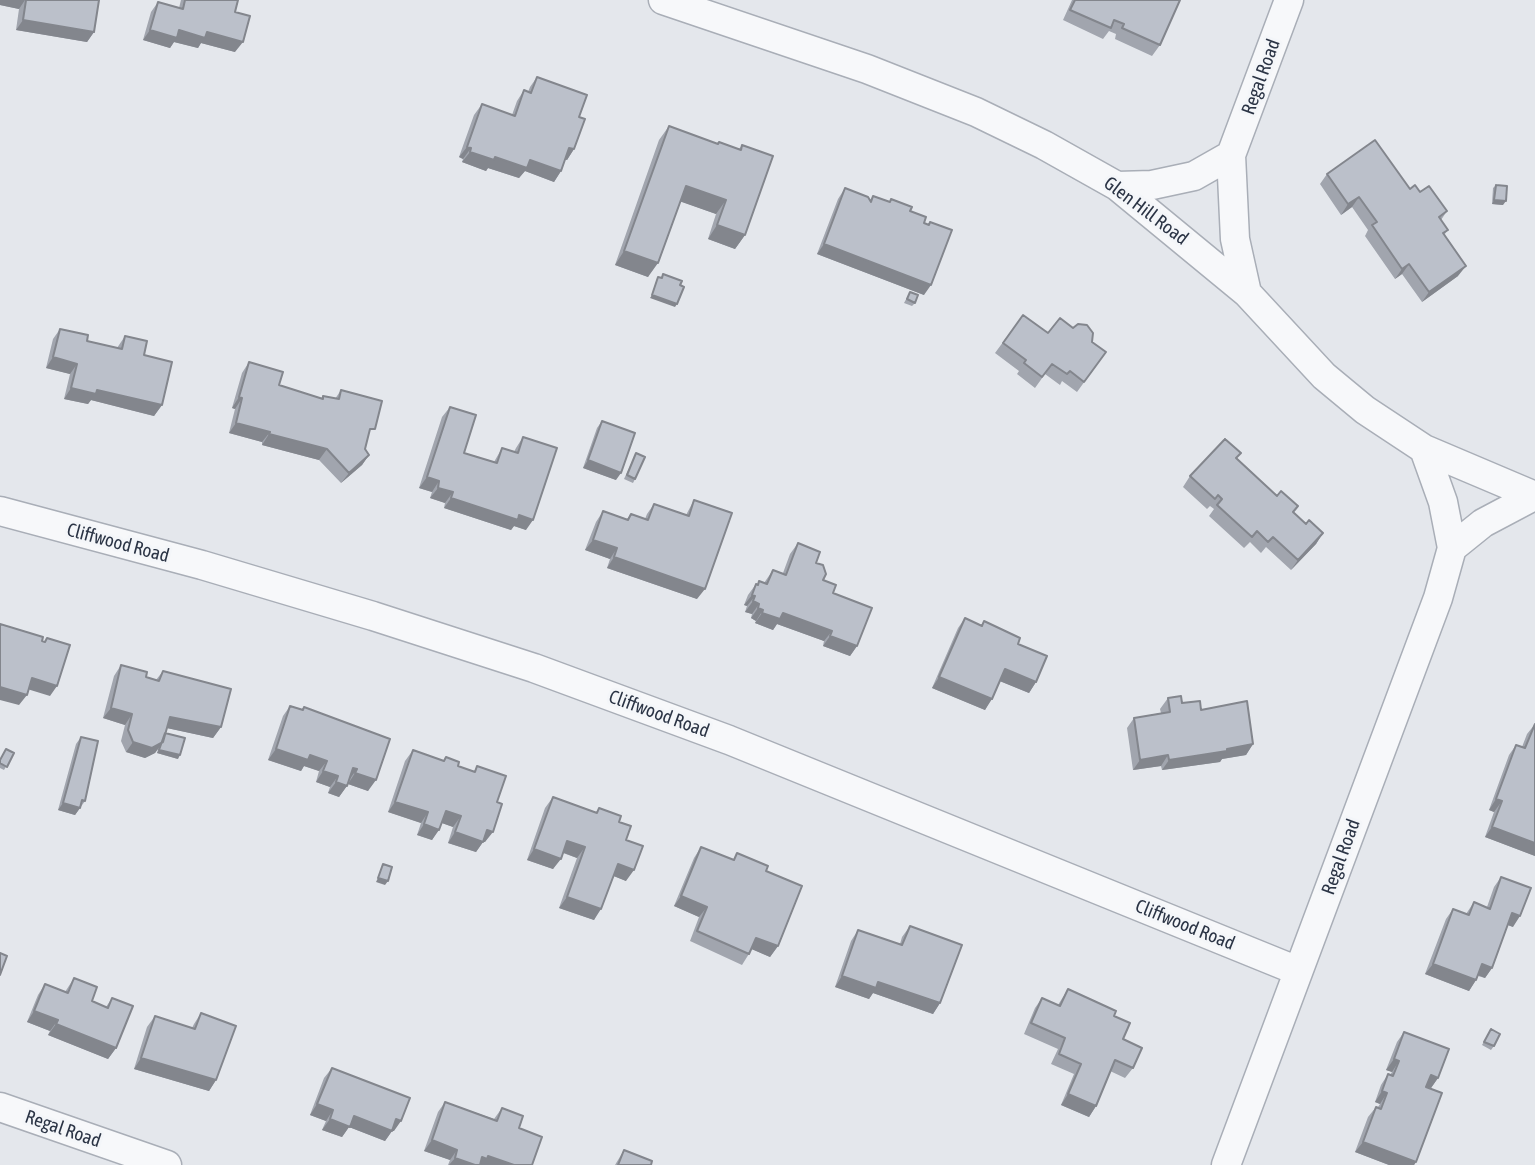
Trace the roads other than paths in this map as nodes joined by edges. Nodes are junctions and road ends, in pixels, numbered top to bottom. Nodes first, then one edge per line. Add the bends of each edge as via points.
1 (663, 0) edge
2 (1289, 0) edge
3 (1231, 155) junction
4 (1118, 186) junction
5 (1247, 293) junction
6 (1423, 449) junction
7 (1535, 496) edge
8 (0, 511) edge
9 (1452, 548) junction
10 (1298, 971) junction
11 (0, 1107) edge
12 (167, 1165) edge
13 (1226, 1165) edge

1 - 4 street, Glen Hill Road via 867,69 976,112
2 - 3 street, Regal Road
3 - 4 street via 1194,176
3 - 5 street, Regal Road via 1236,239
4 - 5 street, Glen Hill Road
5 - 6 street, Glen Hill Road via 1324,376
6 - 7 street, Glen Hill Road
6 - 9 street, Regal Road via 1443,502
7 - 9 street via 1483,523
8 - 10 street, Cliffwood Road via 373,615 534,668 729,740
9 - 10 street, Regal Road via 1438,598
10 - 13 street, Regal Road
11 - 12 street, Regal Road

